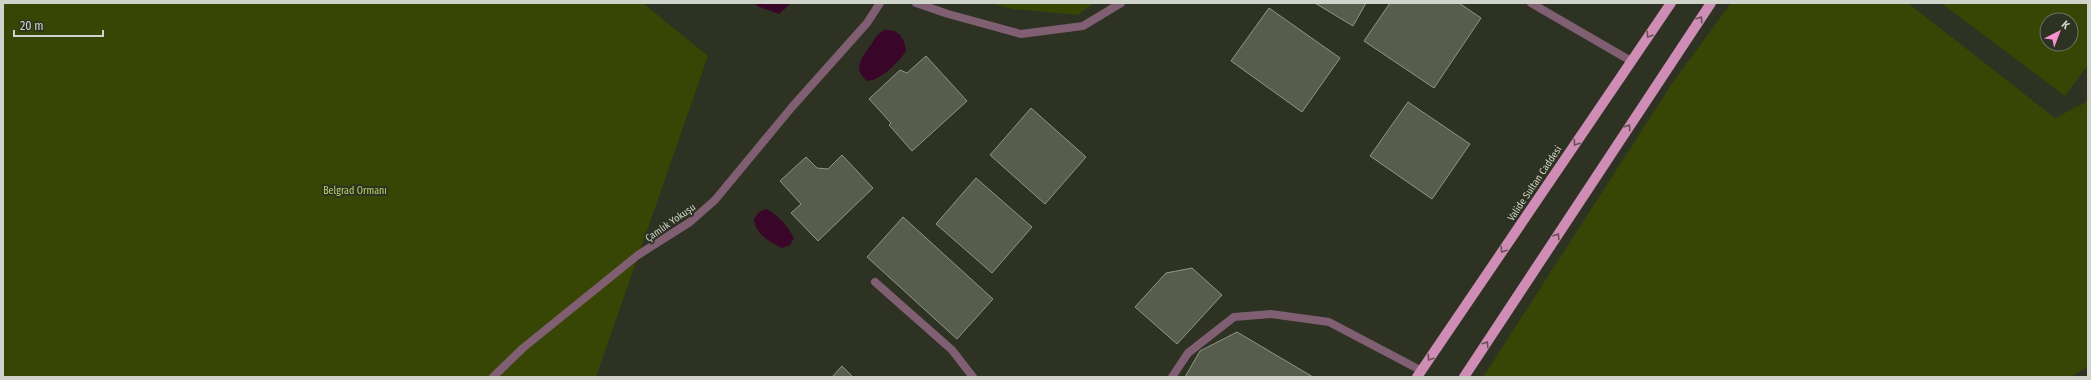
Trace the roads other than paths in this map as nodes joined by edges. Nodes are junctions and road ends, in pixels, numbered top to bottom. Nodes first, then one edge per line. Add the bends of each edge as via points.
1 (880, 3) edge
2 (916, 3) edge
3 (1121, 3) edge
4 (1531, 3) edge
5 (1671, 3) edge
6 (1711, 3) edge
7 (1631, 61) junction
8 (875, 282) dead end
9 (1419, 374) edge
10 (493, 377) edge
11 (973, 377) edge
12 (1172, 377) edge
13 (1464, 377) edge

1 - 10 street, Çamlık Yokuşu via 867,23 792,107 715,200 690,222 633,260 523,348
2 - 3 street via 1021,34 1083,26
4 - 7 street
5 -> 7 main road, Valide Sultan Caddesi
13 -> 6 main road
7 -> 9 main road, Valide Sultan Caddesi
8 - 11 street via 952,350
9 - 12 street via 1329,322 1271,314 1234,318 1188,353

